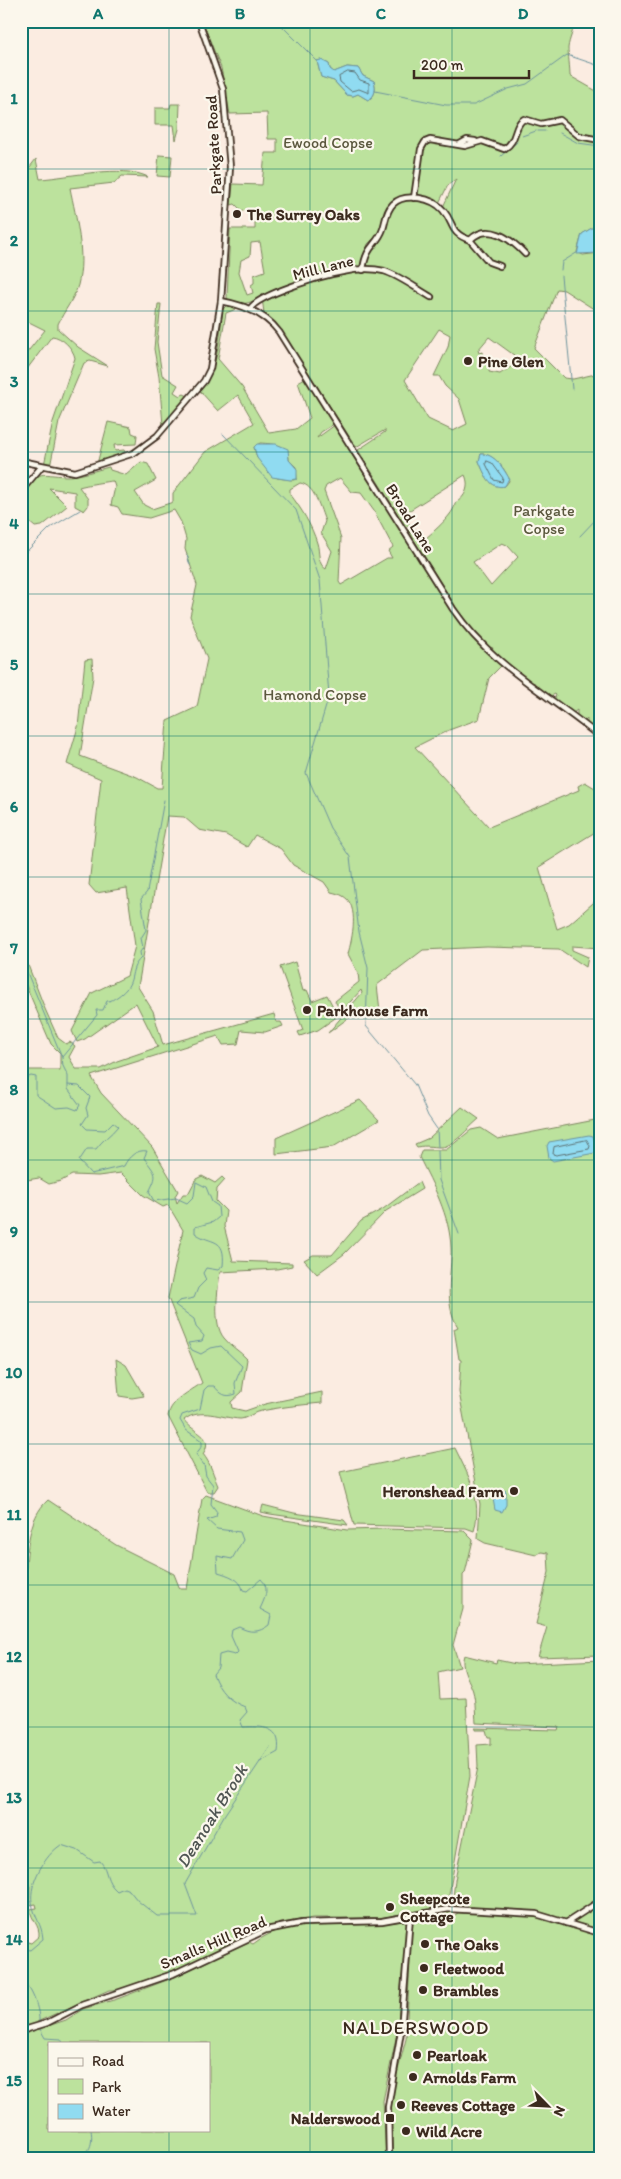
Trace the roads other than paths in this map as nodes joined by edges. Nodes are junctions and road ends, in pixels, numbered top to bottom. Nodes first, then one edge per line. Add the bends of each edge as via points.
1 (199, 21) edge
2 (600, 140) edge
3 (414, 198) junction
4 (470, 240) junction
5 (525, 254) dead end
6 (500, 266) dead end
7 (363, 270) junction
8 (432, 297) dead end
9 (221, 301) junction
10 (250, 309) junction
11 (21, 461) edge
12 (42, 466) junction
13 (21, 491) edge
14 (600, 737) edge
15 (600, 1901) edge
16 (410, 1916) junction
17 (566, 1923) junction
18 (600, 1933) edge
19 (21, 2032) edge
20 (389, 2158) edge

1 - 9 street, Parkgate Road via 223,89 226,116 230,182
2 - 3 street via 578,136 560,120 540,124 524,119 519,123 513,141 504,149 482,141 468,146 433,140 423,144
3 - 4 street via 439,206 455,232
3 - 7 street via 398,200 389,210 382,231 366,254
4 - 5 street via 481,232 490,231
4 - 6 street via 489,262
7 - 8 street, Mill Lane via 390,273
7 - 10 street, Mill Lane via 340,272 295,285 256,302
9 - 10 street, Broad Lane
9 - 12 street, Parkgate Road via 207,375 150,442 134,453 83,470 67,472
10 - 14 street, Broad Lane via 268,320 279,332 464,623 508,669
11 - 12 street, Parkgate Road
12 - 13 street
15 - 17 street
16 - 17 street, Smalls Hill Road via 449,1909 507,1911 536,1914
16 - 19 street, Smalls Hill Road via 382,1921 302,1923 266,1930 173,1974 82,2005
16 - 20 street via 403,2017 388,2107
17 - 18 street, Smalls Hill Road

